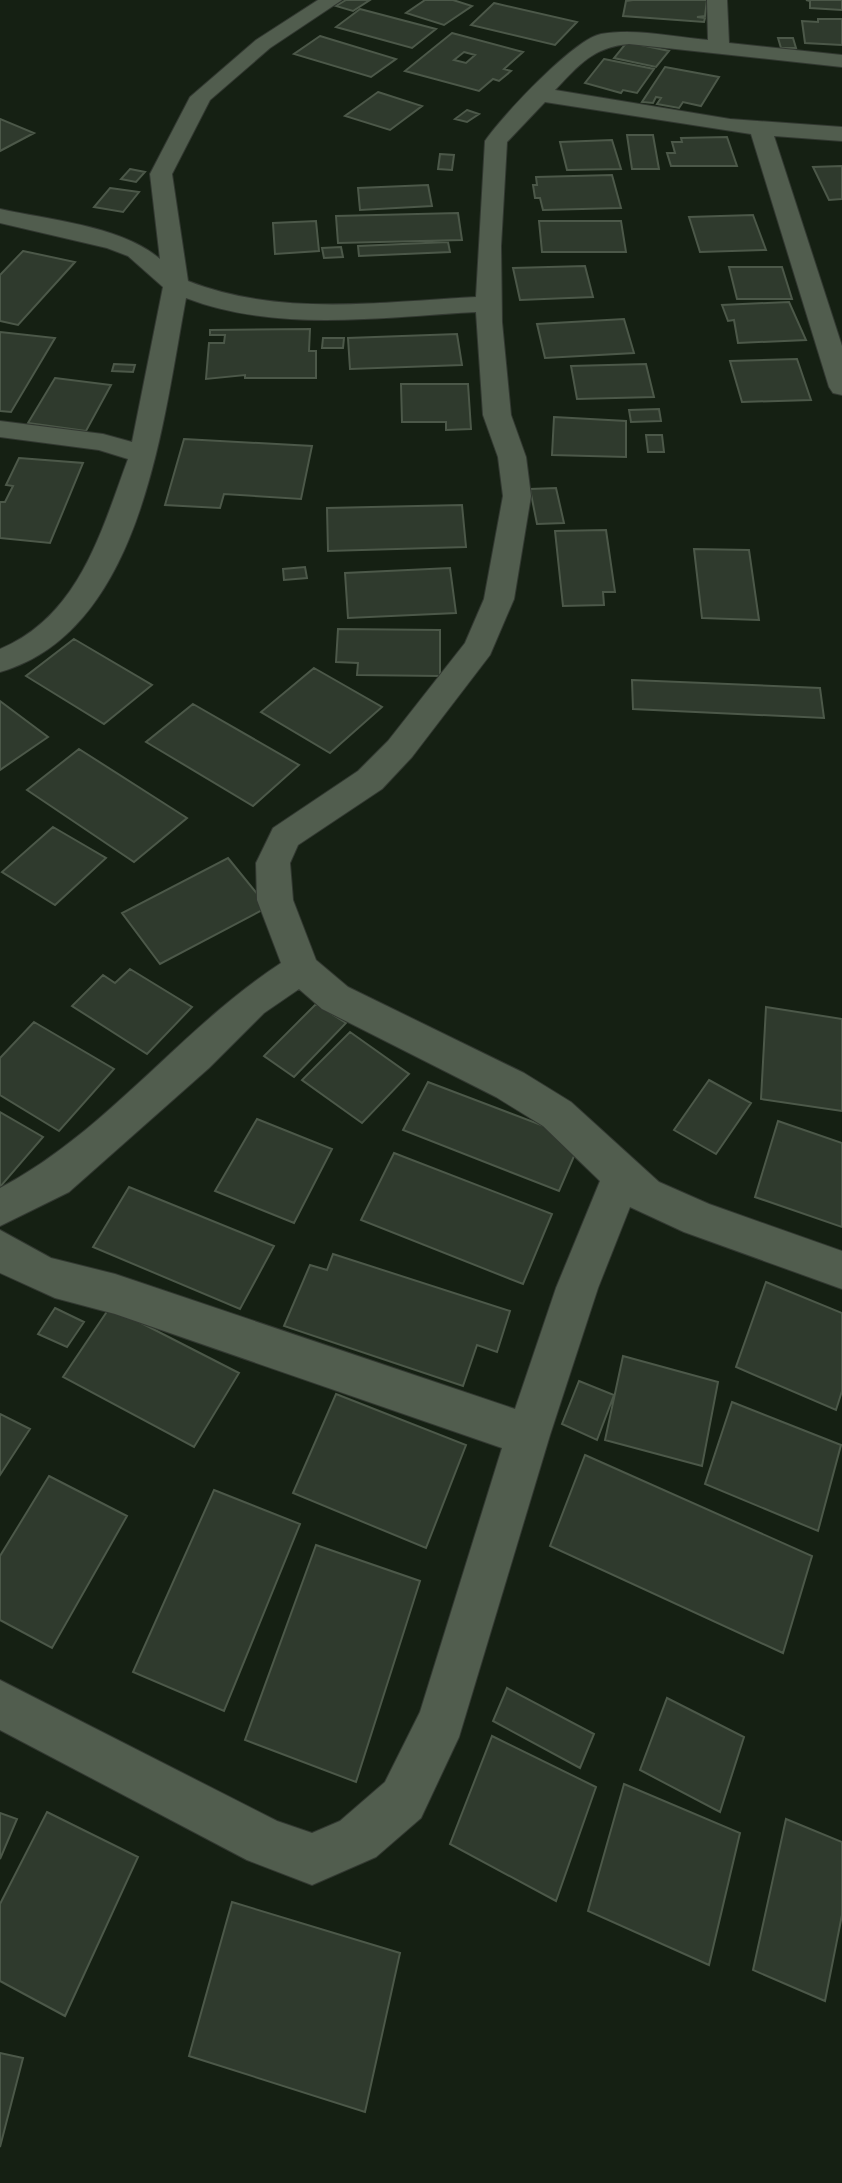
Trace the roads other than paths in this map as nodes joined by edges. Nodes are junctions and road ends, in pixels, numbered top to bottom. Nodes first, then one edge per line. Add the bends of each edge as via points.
1 (332, 0) edge
2 (718, 0) edge
3 (719, 48) junction
4 (842, 61) edge
5 (538, 94) junction
6 (760, 128) junction
7 (842, 134) edge
8 (0, 216) edge
9 (176, 285) junction
10 (489, 304) junction
11 (842, 387) edge
12 (0, 429) edge
13 (143, 455) junction
14 (0, 661) edge
15 (301, 969) junction
16 (622, 1177) junction
17 (0, 1208) edge
18 (0, 1249) edge
19 (842, 1270) edge
20 (528, 1435) junction
21 (0, 1704) edge

1 - 9 street via 263,44 201,97 161,174
2 - 3 street
3 - 4 street
3 - 5 street via 629,38 602,40 574,58
5 - 6 street
5 - 10 street via 496,141
6 - 7 street
6 - 11 street
8 - 9 street via 115,242 137,251
9 - 10 street via 217,301 307,313
9 - 13 street
10 - 15 street via 497,415 512,457 517,496 499,599 479,648 400,750 370,780 285,837 273,863 275,900
12 - 13 street via 103,442
13 - 14 street via 106,559 80,600 60,623
15 - 16 street via 335,998 510,1085 557,1114
15 - 17 street via 251,1002 196,1057 55,1179
16 - 19 street via 645,1195 698,1219
16 - 20 street via 577,1288
18 - 20 street via 46,1277 115,1294
20 - 21 street via 442,1720 403,1800 358,1839 312,1859 265,1842

